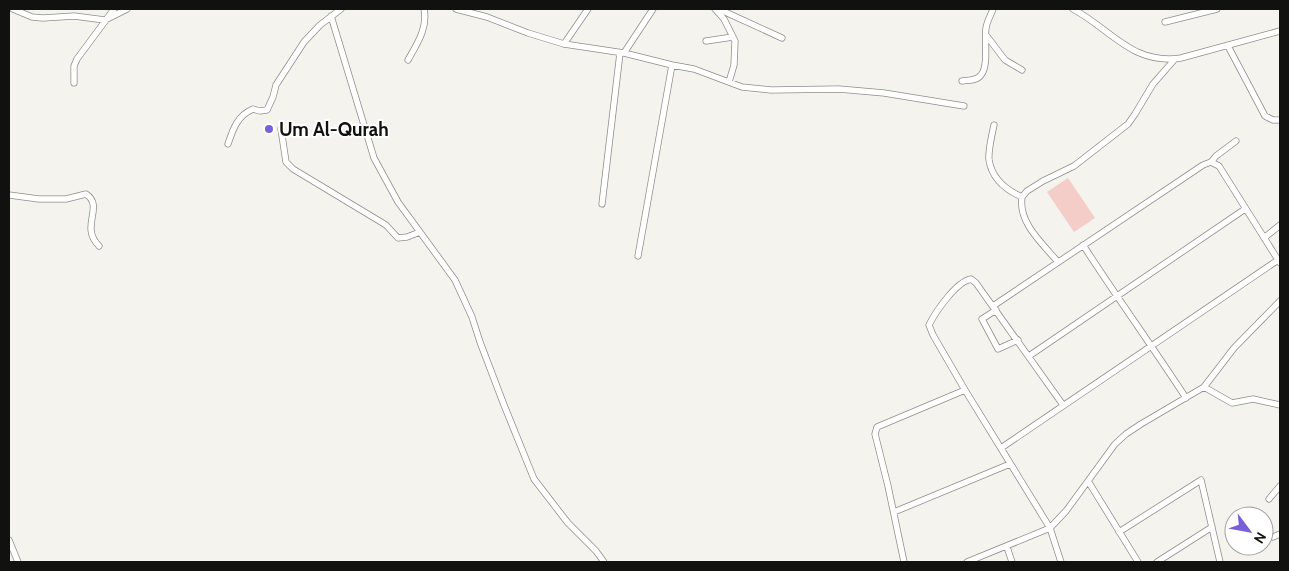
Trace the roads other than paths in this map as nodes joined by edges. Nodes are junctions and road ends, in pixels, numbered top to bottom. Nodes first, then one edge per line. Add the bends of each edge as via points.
1 (13, 9) edge
2 (81, 9) edge
3 (114, 9) edge
4 (126, 9) edge
5 (341, 9) edge
6 (424, 9) edge
7 (456, 9) edge
8 (588, 9) edge
9 (653, 9) edge
10 (993, 9) edge
11 (1217, 9) edge
12 (717, 10) edge
13 (1078, 10) edge
14 (74, 16) junction
15 (331, 16) junction
16 (105, 20) junction
17 (1166, 22) dead end
18 (1280, 31) edge
19 (986, 35) junction
20 (733, 37) junction
21 (782, 38) dead end
22 (706, 41) dead end
23 (564, 44) junction
24 (1228, 46) junction
25 (622, 53) junction
26 (1176, 59) junction
27 (408, 60) dead end
28 (672, 65) junction
29 (1022, 70) dead end
30 (962, 81) dead end
31 (729, 82) junction
32 (74, 83) dead end
33 (964, 106) dead end
34 (1280, 120) edge
35 (994, 125) dead end
36 (281, 129) dead end
37 (1236, 141) dead end
38 (228, 144) dead end
39 (1211, 162) junction
40 (9, 195) edge
41 (1022, 197) junction
42 (602, 204) dead end
43 (1245, 209) junction
44 (1280, 226) edge
45 (420, 232) junction
46 (1264, 238) junction
47 (1083, 245) junction
48 (99, 246) dead end
49 (638, 256) dead end
50 (1279, 261) edge
51 (1058, 262) junction
52 (1116, 296) junction
53 (1280, 301) edge
54 (995, 308) junction
55 (1018, 340) junction
56 (1152, 345) junction
57 (1029, 356) junction
58 (1204, 388) junction
59 (965, 390) junction
60 (1186, 398) junction
61 (1063, 405) junction
62 (1280, 405) edge
63 (1000, 448) junction
64 (1010, 464) junction
65 (1088, 481) junction
66 (1280, 486) edge
67 (1269, 499) dead end
68 (894, 512) junction
69 (1212, 527) junction
70 (1050, 528) junction
71 (1119, 532) junction
72 (9, 540) edge
73 (1007, 546) junction
74 (18, 562) edge
75 (604, 562) edge
76 (904, 562) edge
77 (967, 562) edge
78 (1012, 562) edge
79 (1060, 562) edge
80 (1138, 562) edge
81 (1157, 562) edge
82 (1220, 562) edge

1 - 14 street via 32,17
2 - 14 street
3 - 16 street
4 - 16 street
5 - 15 street
6 - 27 street via 426,20
7 - 23 street
8 - 23 street
9 - 25 street
10 - 19 street
11 - 17 street
12 - 20 street
12 - 21 street
13 - 26 street via 1144,56
14 - 16 street
15 - 38 street via 304,42 276,85 267,110 253,110 240,117
15 - 45 street via 374,158 398,202
16 - 32 street via 77,59
18 - 24 street
19 - 29 street via 1005,60
19 - 30 street via 980,76
20 - 22 street
20 - 31 street via 734,65
23 - 25 street
24 - 26 street
24 - 34 street via 1265,116
25 - 28 street
25 - 42 street
26 - 41 street via 1153,84 1128,124 1074,166 1043,181
28 - 31 street
28 - 49 street
31 - 33 street via 771,90 839,89 884,93
35 - 41 street via 989,160 1002,186
36 - 45 street via 286,162 293,168 386,225 398,238
37 - 39 street
39 - 43 street via 1218,166
39 - 47 street
40 - 48 street via 38,199 90,196 94,210 90,232
41 - 51 street via 1021,208 1029,227
43 - 46 street
43 - 52 street
44 - 46 street
45 - 75 street via 455,280 472,316 534,479
46 - 50 street
47 - 51 street
47 - 52 street
50 - 56 street
51 - 54 street
52 - 56 street
52 - 57 street
53 - 58 street via 1234,348
54 - 55 street
54 - 55 street via 982,319 998,349
54 - 59 street via 976,283 966,280 945,300 929,324
55 - 57 street
56 - 60 street
56 - 61 street
57 - 61 street
58 - 60 street
58 - 62 street via 1232,403 1253,399
59 - 63 street
59 - 68 street via 877,427 875,434
60 - 65 street via 1126,434
61 - 63 street
63 - 64 street
64 - 68 street
64 - 70 street
65 - 70 street
65 - 71 street
66 - 67 street
68 - 76 street
69 - 71 street via 1201,480
69 - 81 street
69 - 82 street
70 - 73 street
70 - 79 street
71 - 80 street
72 - 74 street
73 - 77 street
73 - 78 street

